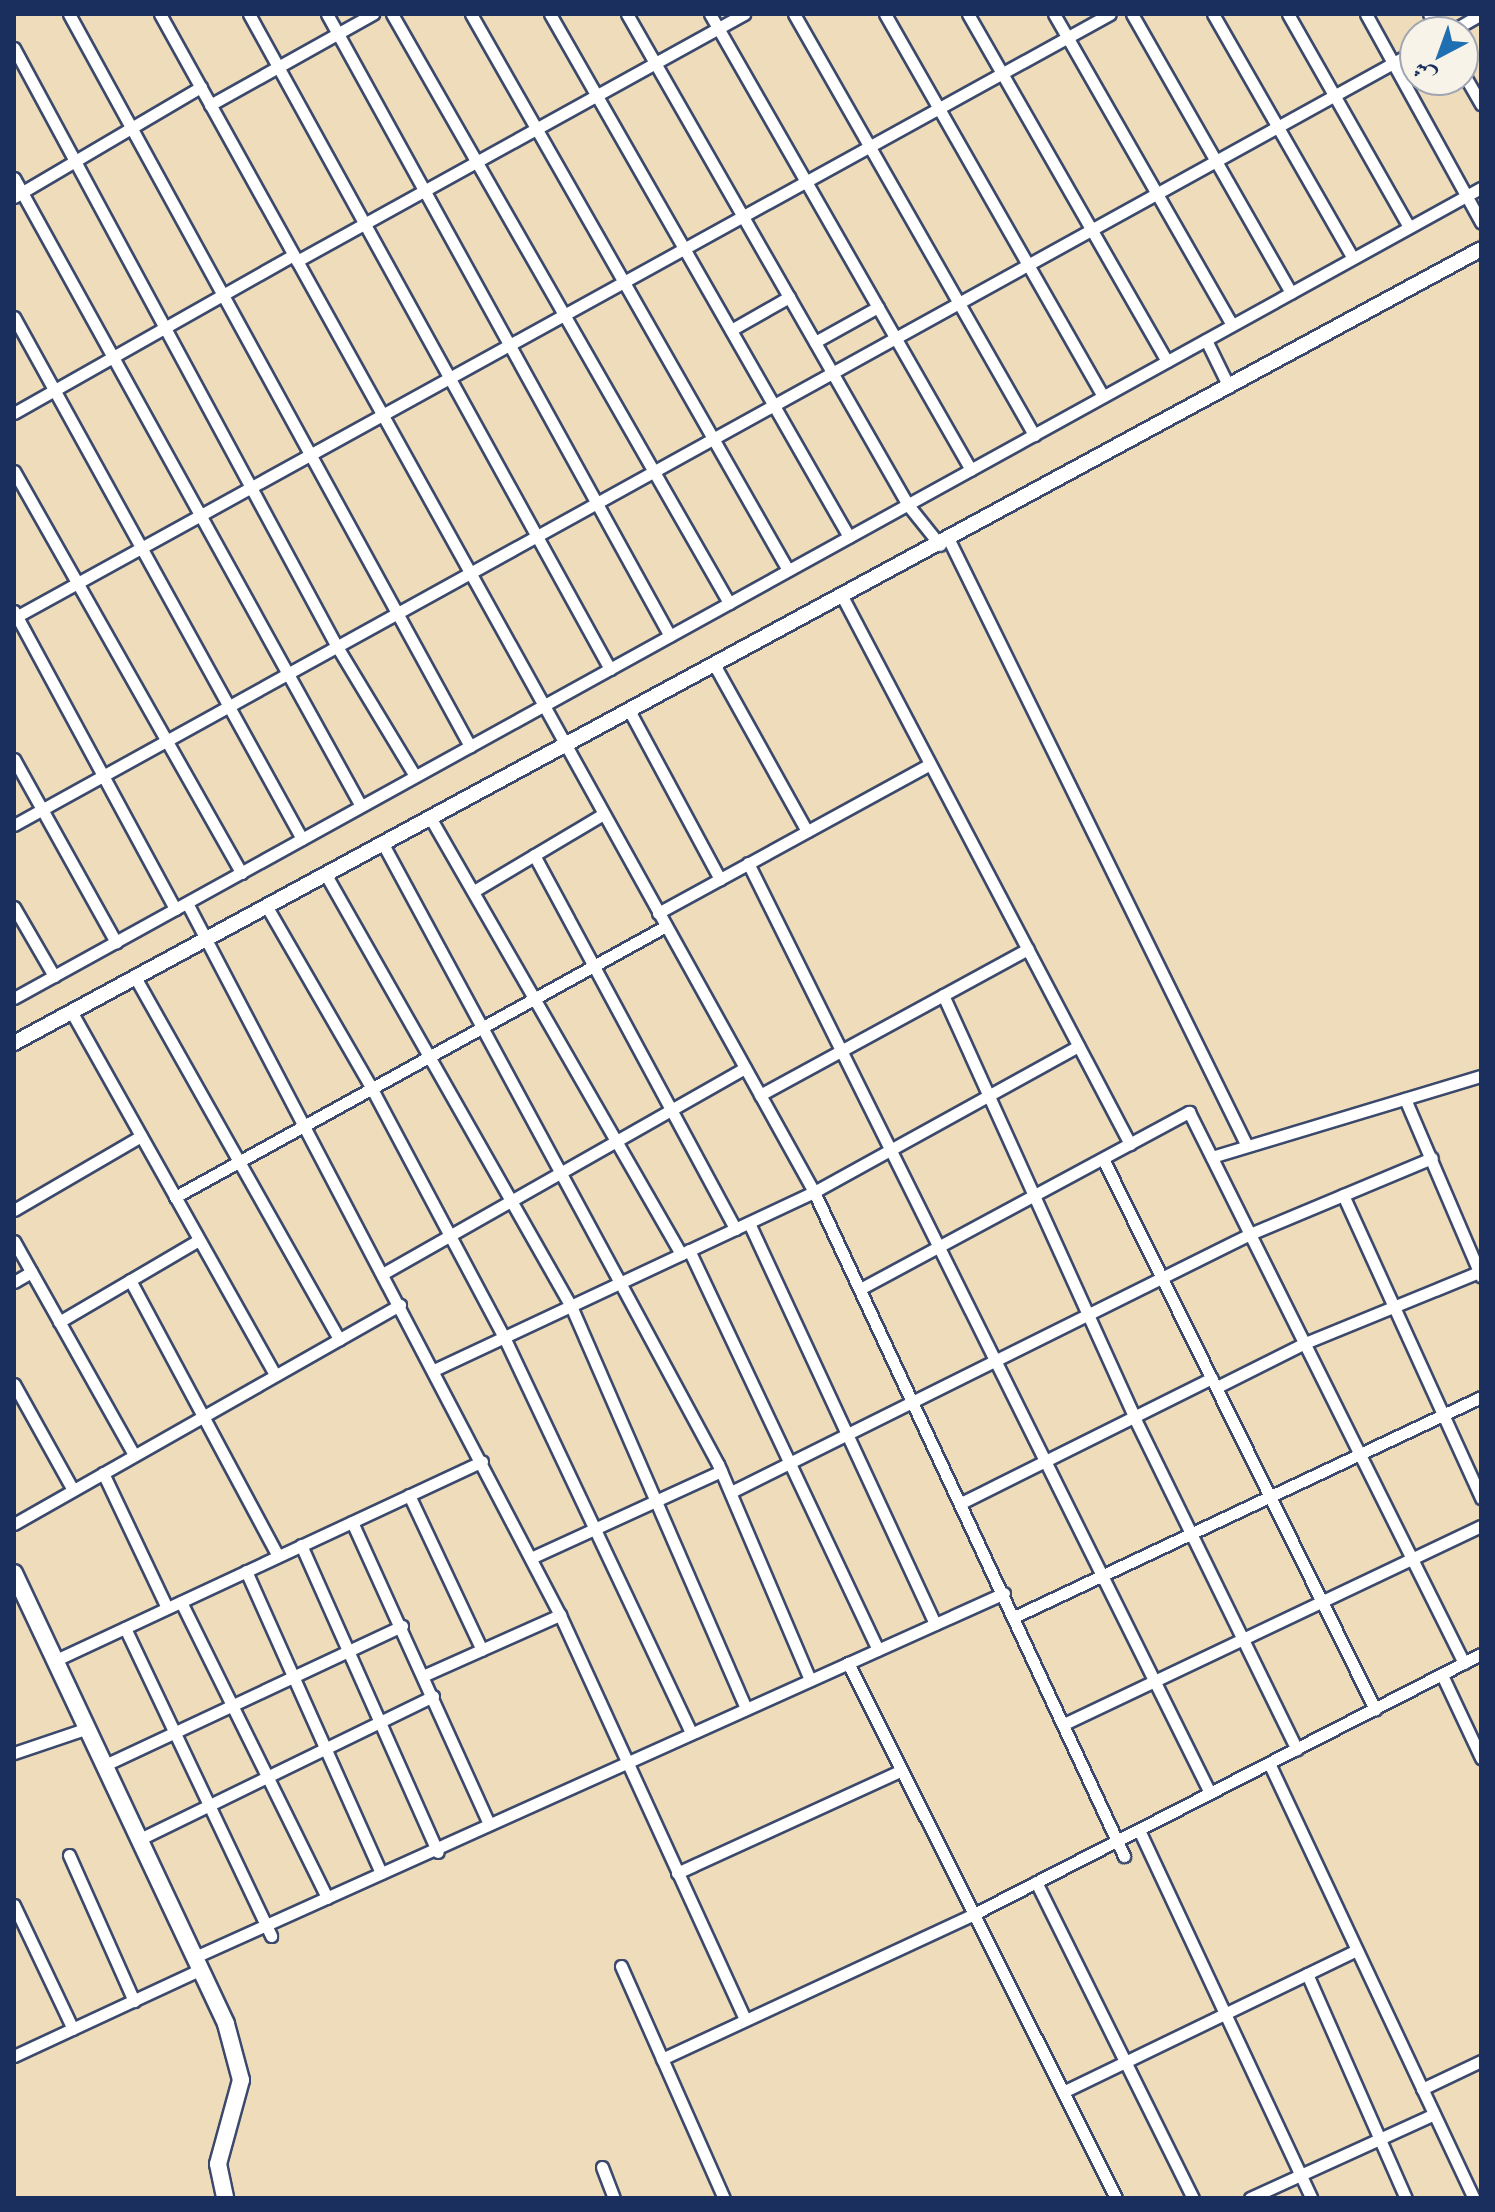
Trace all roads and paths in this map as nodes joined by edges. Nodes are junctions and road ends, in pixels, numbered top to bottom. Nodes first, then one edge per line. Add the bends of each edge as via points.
1 (69, 14) edge
2 (160, 14) edge
3 (249, 14) edge
4 (327, 14) edge
5 (373, 14) edge
6 (392, 14) edge
7 (471, 14) edge
8 (550, 14) edge
9 (627, 14) edge
10 (710, 14) edge
11 (744, 14) edge
12 (794, 14) edge
13 (885, 14) edge
14 (968, 14) edge
15 (1054, 14) edge
16 (1110, 14) edge
17 (1132, 14) edge
18 (1213, 14) edge
19 (1288, 14) edge
20 (1366, 14) edge
21 (719, 28) junction
22 (338, 34) junction
23 (1068, 38) junction
24 (14, 48) edge
25 (1399, 60) edge
26 (655, 63) junction
27 (1394, 63) junction
28 (278, 67) junction
29 (1002, 74) junction
30 (201, 87) junction
31 (597, 96) junction
32 (1335, 96) junction
33 (210, 105) junction
34 (939, 109) junction
35 (1278, 127) junction
36 (132, 128) junction
37 (536, 129) junction
38 (870, 147) junction
39 (75, 161) junction
40 (1216, 161) junction
41 (477, 162) junction
42 (14, 178) edge
43 (807, 182) junction
44 (1481, 188) edge
45 (425, 191) junction
46 (18, 194) edge
47 (1157, 194) junction
48 (1468, 195) junction
49 (743, 217) junction
50 (1481, 222) edge
51 (365, 224) junction
52 (1409, 227) junction
53 (1092, 230) junction
54 (684, 249) junction
55 (1481, 249) edge
56 (295, 258) junction
57 (1353, 258) junction
58 (1029, 265) junction
59 (624, 283) junction
60 (1291, 293) junction
61 (223, 294) junction
62 (789, 297) junction
63 (959, 303) junction
64 (878, 307) junction
65 (565, 316) junction
66 (14, 317) edge
67 (1232, 325) junction
68 (165, 328) junction
69 (731, 330) junction
70 (896, 338) junction
71 (1206, 340) junction
72 (815, 342) junction
73 (510, 346) junction
74 (113, 357) junction
75 (1167, 361) junction
76 (833, 373) junction
77 (450, 379) junction
78 (1229, 387) junction
79 (55, 390) junction
80 (1103, 396) junction
81 (774, 406) junction
82 (14, 413) edge
83 (382, 415) junction
84 (1034, 435) junction
85 (714, 439) junction
86 (311, 455) junction
87 (971, 470) junction
88 (14, 471) edge
89 (654, 472) junction
90 (251, 488) junction
91 (597, 503) junction
92 (908, 505) junction
93 (201, 515) junction
94 (537, 537) junction
95 (849, 537) junction
96 (944, 543) junction
97 (143, 547) junction
98 (469, 570) junction
99 (788, 570) junction
100 (77, 583) junction
101 (843, 598) junction
102 (729, 603) junction
103 (396, 611) junction
104 (15, 616) edge
105 (670, 636) junction
106 (336, 645) junction
107 (715, 666) junction
108 (610, 669) junction
109 (288, 671) junction
110 (230, 704) junction
111 (542, 706) junction
112 (630, 712) junction
113 (166, 740) junction
114 (470, 746) junction
115 (565, 747) junction
116 (14, 759) edge
117 (930, 764) junction
118 (103, 775) junction
119 (415, 776) junction
120 (361, 806) junction
121 (42, 809) junction
122 (603, 814) junction
123 (431, 819) junction
124 (14, 825) edge
125 (807, 831) junction
126 (302, 839) junction
127 (383, 844) junction
128 (534, 855) junction
129 (748, 863) junction
130 (241, 873) junction
131 (326, 875) junction
132 (720, 879) junction
133 (474, 891) junction
134 (181, 906) junction
135 (14, 907) edge
136 (267, 907) junction
137 (658, 913) junction
138 (666, 926) junction
139 (207, 939) junction
140 (116, 942) junction
141 (1028, 949) junction
142 (593, 968) junction
143 (54, 976) junction
144 (135, 977) junction
145 (943, 995) junction
146 (14, 998) edge
147 (537, 998) junction
148 (71, 1011) junction
149 (480, 1030) junction
150 (14, 1043) edge
151 (1078, 1046) junction
152 (841, 1050) junction
153 (427, 1058) junction
154 (745, 1068) junction
155 (1481, 1076) edge
156 (372, 1089) junction
157 (760, 1095) junction
158 (989, 1095) junction
159 (1405, 1099) junction
160 (671, 1110) junction
161 (306, 1125) junction
162 (141, 1136) junction
163 (617, 1141) junction
164 (1130, 1144) junction
165 (1247, 1146) junction
166 (891, 1150) junction
167 (1212, 1157) junction
168 (1432, 1158) junction
169 (1103, 1159) junction
170 (239, 1161) junction
171 (560, 1173) junction
172 (814, 1192) junction
173 (1343, 1195) junction
174 (1034, 1196) junction
175 (175, 1197) junction
176 (510, 1202) junction
177 (14, 1210) edge
178 (749, 1223) junction
179 (735, 1229) junction
180 (1250, 1234) junction
181 (450, 1236) junction
182 (199, 1240) junction
183 (14, 1241) edge
184 (939, 1246) junction
185 (685, 1252) junction
186 (31, 1272) junction
187 (384, 1273) junction
188 (1480, 1273) edge
189 (1162, 1278) junction
190 (130, 1280) junction
191 (14, 1282) edge
192 (621, 1282) junction
193 (860, 1289) junction
194 (400, 1305) junction
195 (571, 1306) junction
196 (1395, 1307) junction
197 (1087, 1315) junction
198 (59, 1322) junction
199 (504, 1337) junction
200 (339, 1339) junction
201 (1305, 1343) junction
202 (996, 1361) junction
203 (434, 1370) junction
204 (275, 1375) junction
205 (1215, 1382) junction
206 (14, 1384) edge
207 (1481, 1397) edge
208 (913, 1402) junction
209 (1443, 1414) junction
210 (205, 1415) junction
211 (1134, 1417) junction
212 (847, 1435) junction
213 (1358, 1452) junction
214 (134, 1455) junction
215 (482, 1461) junction
216 (1046, 1461) junction
217 (790, 1463) junction
218 (721, 1471) junction
219 (103, 1473) junction
220 (73, 1490) junction
221 (731, 1492) junction
222 (1269, 1494) junction
223 (409, 1495) junction
224 (1481, 1498) edge
225 (655, 1501) junction
226 (961, 1503) junction
227 (352, 1522) junction
228 (14, 1524) edge
229 (1481, 1526) edge
230 (595, 1529) junction
231 (1190, 1532) junction
232 (301, 1545) junction
233 (278, 1556) junction
234 (531, 1558) junction
235 (1412, 1559) junction
236 (246, 1571) junction
237 (14, 1574) edge
238 (1102, 1575) junction
239 (1004, 1593) junction
240 (1322, 1601) junction
241 (181, 1602) junction
242 (167, 1608) junction
243 (560, 1615) junction
244 (1014, 1617) junction
245 (935, 1624) junction
246 (402, 1626) junction
247 (125, 1628) junction
248 (1243, 1639) junction
249 (350, 1649) junction
250 (482, 1650) junction
251 (878, 1650) junction
252 (1481, 1654) edge
253 (56, 1660) junction
254 (848, 1663) junction
255 (1464, 1663) junction
256 (425, 1675) junction
257 (1442, 1675) junction
258 (293, 1676) junction
259 (810, 1680) junction
260 (1155, 1681) junction
261 (433, 1696) junction
262 (234, 1704) junction
263 (746, 1709) junction
264 (1375, 1709) junction
265 (384, 1721) junction
266 (1064, 1724) junction
267 (88, 1728) junction
268 (175, 1733) junction
269 (691, 1733) junction
270 (325, 1749) junction
271 (1297, 1749) junction
272 (14, 1753) edge
273 (1481, 1758) edge
274 (627, 1763) junction
275 (1269, 1763) junction
276 (105, 1765) junction
277 (902, 1770) junction
278 (270, 1776) junction
279 (1210, 1793) junction
280 (209, 1805) junction
281 (489, 1824) junction
282 (1139, 1830) junction
283 (140, 1839) junction
284 (1117, 1841) junction
285 (438, 1850) junction
286 (69, 1855) dead end
287 (1124, 1856) dead end
288 (381, 1873) junction
289 (677, 1873) junction
290 (1036, 1882) junction
291 (327, 1898) junction
292 (14, 1905) edge
293 (974, 1914) junction
294 (268, 1930) junction
295 (1357, 1950) junction
296 (198, 1963) junction
297 (621, 1966) dead end
298 (1307, 1974) junction
299 (134, 2001) junction
300 (1225, 2014) junction
301 (745, 2020) junction
302 (73, 2029) junction
303 (14, 2056) edge
304 (662, 2059) junction
305 (1481, 2061) edge
306 (1125, 2062) junction
307 (1422, 2089) junction
308 (1063, 2092) junction
309 (1434, 2114) junction
310 (1380, 2139) junction
311 (602, 2167) dead end
312 (1301, 2175) junction
313 (225, 2198) edge
314 (614, 2198) edge
315 (724, 2198) edge
316 (1116, 2198) edge
317 (1193, 2198) edge
318 (1250, 2198) edge
319 (1311, 2198) edge
320 (1406, 2198) edge
321 (1474, 2198) edge

1 - 36 street
2 - 30 street
3 - 28 street
4 - 22 street
5 - 22 street
6 - 41 street
7 - 37 street
8 - 31 street
9 - 26 street
10 - 21 street
11 - 21 street
12 - 38 street
13 - 34 street
14 - 29 street
15 - 23 street
16 - 23 street
17 - 40 street
18 - 35 street
19 - 32 street
20 - 27 street
21 - 26 street
21 - 43 street
22 - 28 street
22 - 45 street
23 - 29 street
23 - 47 street
24 - 39 street
25 - 27 street
26 - 31 street
26 - 49 street
27 - 32 street
27 - 48 street
28 - 33 street
28 - 51 street
29 - 34 street
29 - 53 street
30 - 33 street
30 - 36 street
31 - 37 street
31 - 54 street
32 - 35 street
32 - 52 street
33 - 56 street
34 - 38 street
34 - 58 street
35 - 40 street
35 - 57 street
36 - 39 street
36 - 61 street
37 - 41 street
37 - 59 street
38 - 43 street
38 - 63 street
39 - 46 street
39 - 68 street
40 - 47 street
40 - 60 street
41 - 45 street
41 - 65 street
42 - 46 street
43 - 49 street
43 - 64 street
44 - 48 street
45 - 51 street
45 - 73 street
46 - 74 street
47 - 53 street
47 - 67 street
48 - 50 street
48 - 52 street
49 - 54 street
49 - 62 street
51 - 56 street
51 - 77 street
52 - 57 street
53 - 58 street
53 - 75 street
54 - 59 street
54 - 69 street
55 - 78 street
56 - 61 street
56 - 83 street
57 - 60 street
58 - 63 street
58 - 80 street
59 - 65 street
59 - 85 street
60 - 67 street
61 - 68 street
61 - 86 street
62 - 69 street
62 - 72 street
63 - 70 street
63 - 84 street
64 - 70 street
64 - 72 street
65 - 73 street
65 - 89 street
66 - 79 street
67 - 71 street
68 - 74 street
68 - 90 street
69 - 81 street
70 - 76 street
70 - 87 street
71 - 75 street
71 - 78 street
72 - 76 street
73 - 77 street
73 - 91 street
74 - 79 street
74 - 93 street
75 - 80 street
76 - 81 street
76 - 92 street
77 - 83 street
77 - 94 street
78 - 96 street
79 - 82 street
79 - 97 street
80 - 84 street
81 - 85 street
81 - 95 street
83 - 86 street
83 - 98 street
84 - 87 street
85 - 89 street
85 - 99 street
86 - 90 street
86 - 103 street
87 - 92 street
88 - 100 street
89 - 91 street
89 - 102 street
90 - 93 street
90 - 106 street
91 - 94 street
91 - 105 street
92 - 95 street
92 - 96 street
93 - 97 street
93 - 109 street
94 - 98 street
94 - 108 street
95 - 99 street
96 - 101 street
96 - 165 street
97 - 100 street
97 - 110 street
98 - 103 street
98 - 111 street
99 - 102 street
100 - 104 street
100 - 113 street
101 - 107 street
101 - 117 street
102 - 105 street
103 - 106 street
103 - 114 street
104 - 118 street
105 - 108 street
106 - 109 street
106 - 119 street
107 - 112 street
107 - 125 street
108 - 111 street
109 - 110 street
109 - 120 street
110 - 113 street
110 - 126 street
111 - 114 street
111 - 115 street
112 - 115 street
112 - 132 street
113 - 118 street
113 - 130 street
114 - 119 street
115 - 122 street
115 - 123 street
116 - 121 street
117 - 125 street
117 - 141 street
118 - 121 street
118 - 134 street
119 - 120 street
120 - 126 street
121 - 124 street
121 - 140 street
122 - 128 street
122 - 137 street
123 - 127 street
123 - 133 street
125 - 129 street
126 - 130 street
127 - 131 street
127 - 149 street
128 - 133 street
128 - 142 street
129 - 132 street
129 - 152 street
130 - 134 street
131 - 136 street
131 - 153 street
132 - 137 street
133 - 147 street
134 - 139 street
134 - 140 street
135 - 143 street
136 - 139 street
136 - 156 street
137 - 138 street
138 - 142 street
138 - 154 street
139 - 144 street
139 - 161 street
140 - 143 street
141 - 145 street
141 - 151 street
142 - 147 street
142 - 160 street
143 - 146 street
144 - 148 street
144 - 170 street
145 - 152 street
145 - 158 street
147 - 149 street
147 - 163 street
148 - 150 street
148 - 162 street
149 - 153 street
149 - 171 street
151 - 158 street
151 - 164 street
152 - 157 street
152 - 166 street
153 - 156 street
153 - 176 street
154 - 157 street
154 - 160 street
155 - 159 street
156 - 161 street
156 - 181 street
157 - 172 street
158 - 166 street
158 - 174 street
159 - 165 street
159 - 168 street
160 - 163 street
160 - 179 street
161 - 170 street
161 - 187 street
162 - 175 street
162 - 177 street
163 - 171 street
163 - 185 street
164 - 167 street via 1189,1112
164 - 169 street
165 - 167 street
166 - 172 street
166 - 184 street
167 - 180 street
168 - 173 street
168 - 188 street
169 - 174 street
169 - 189 street
170 - 175 street
170 - 200 street
171 - 176 street
171 - 192 street
172 - 178 street
172 - 193 street
173 - 180 street
173 - 196 street
174 - 184 street
174 - 197 street
175 - 182 street
176 - 181 street
176 - 195 street
178 - 179 street
178 - 212 street
179 - 185 street
180 - 189 street
180 - 201 street
181 - 187 street
181 - 199 street
182 - 190 street
182 - 204 street
183 - 186 street
184 - 193 street
184 - 202 street
185 - 192 street
185 - 217 street
186 - 191 street
186 - 198 street
187 - 194 street
188 - 196 street
189 - 197 street
189 - 205 street
190 - 198 street
190 - 210 street
192 - 195 street
192 - 218 street
193 - 208 street
194 - 200 street
194 - 203 street
195 - 199 street
195 - 225 street
196 - 201 street
196 - 209 street
197 - 202 street
197 - 211 street
198 - 214 street
199 - 203 street
199 - 230 street
200 - 204 street
201 - 205 street
201 - 213 street
202 - 208 street
202 - 216 street
203 - 215 street
204 - 210 street
205 - 211 street
205 - 222 street
206 - 220 street
207 - 209 street
208 - 212 street
208 - 226 street
209 - 213 street
209 - 224 street
210 - 214 street
210 - 233 street
211 - 216 street
211 - 231 street
212 - 217 street
212 - 245 street
213 - 222 street
213 - 235 street
214 - 219 street
215 - 223 street
215 - 234 street
216 - 226 street
216 - 238 street
217 - 221 street
217 - 251 street
218 - 221 street
218 - 225 street
219 - 220 street
219 - 242 street
220 - 228 street
221 - 259 street
222 - 231 street
222 - 240 street
223 - 227 street
223 - 250 street
225 - 230 street
225 - 263 street
226 - 239 street
227 - 232 street
227 - 246 street
229 - 235 street
230 - 234 street
230 - 269 street
231 - 238 street
231 - 248 street
232 - 233 street
232 - 249 street
233 - 236 street
234 - 243 street
235 - 240 street
235 - 255 street
236 - 241 street
236 - 258 street
237 - 253 main road
238 - 244 street
238 - 260 street
239 - 244 street
239 - 245 street
240 - 248 street
240 - 264 street
241 - 242 street
241 - 262 street
242 - 247 street
243 - 250 street
243 - 274 street
244 - 266 street
245 - 251 street
246 - 249 street
246 - 256 street
247 - 253 street
247 - 268 street
248 - 260 street
248 - 271 street
249 - 258 street
249 - 265 street
250 - 256 street
251 - 254 street
252 - 255 street
253 - 267 main road
254 - 259 street
254 - 277 street
255 - 257 street
256 - 261 street
257 - 264 street
257 - 273 street
258 - 262 street
258 - 270 street
259 - 263 street
260 - 266 street
260 - 279 street
261 - 265 street
261 - 281 street
262 - 268 street
262 - 278 street
263 - 269 street
264 - 271 street
265 - 270 street
265 - 285 street
266 - 284 street
267 - 272 street
267 - 276 main road
268 - 276 street
268 - 280 street
269 - 274 street
270 - 278 street
270 - 288 street
271 - 275 street
274 - 281 street
274 - 289 street
275 - 279 street
275 - 295 street
276 - 283 main road
277 - 289 street
277 - 293 street
278 - 280 street
278 - 291 street
279 - 282 street
280 - 283 street
280 - 294 street
281 - 285 street
282 - 284 street
282 - 300 street
283 - 296 main road
284 - 287 street
284 - 290 street
285 - 288 street
286 - 299 street
288 - 291 street
289 - 301 street
290 - 293 street
290 - 306 street
291 - 294 street
292 - 302 street
293 - 301 street
293 - 308 street
294 - 296 street
295 - 298 street
295 - 307 street
296 - 299 street
296 - 313 main road via 226,2024 241,2080 218,2164
297 - 304 street
298 - 300 street
298 - 310 street
299 - 302 street
300 - 306 street
300 - 312 street
301 - 304 street
302 - 303 street
304 - 315 street
305 - 307 street
306 - 308 street
306 - 317 street
307 - 309 street
308 - 316 street
309 - 310 street
309 - 321 street
310 - 312 street
310 - 320 street
311 - 314 street
312 - 318 street
312 - 319 street

